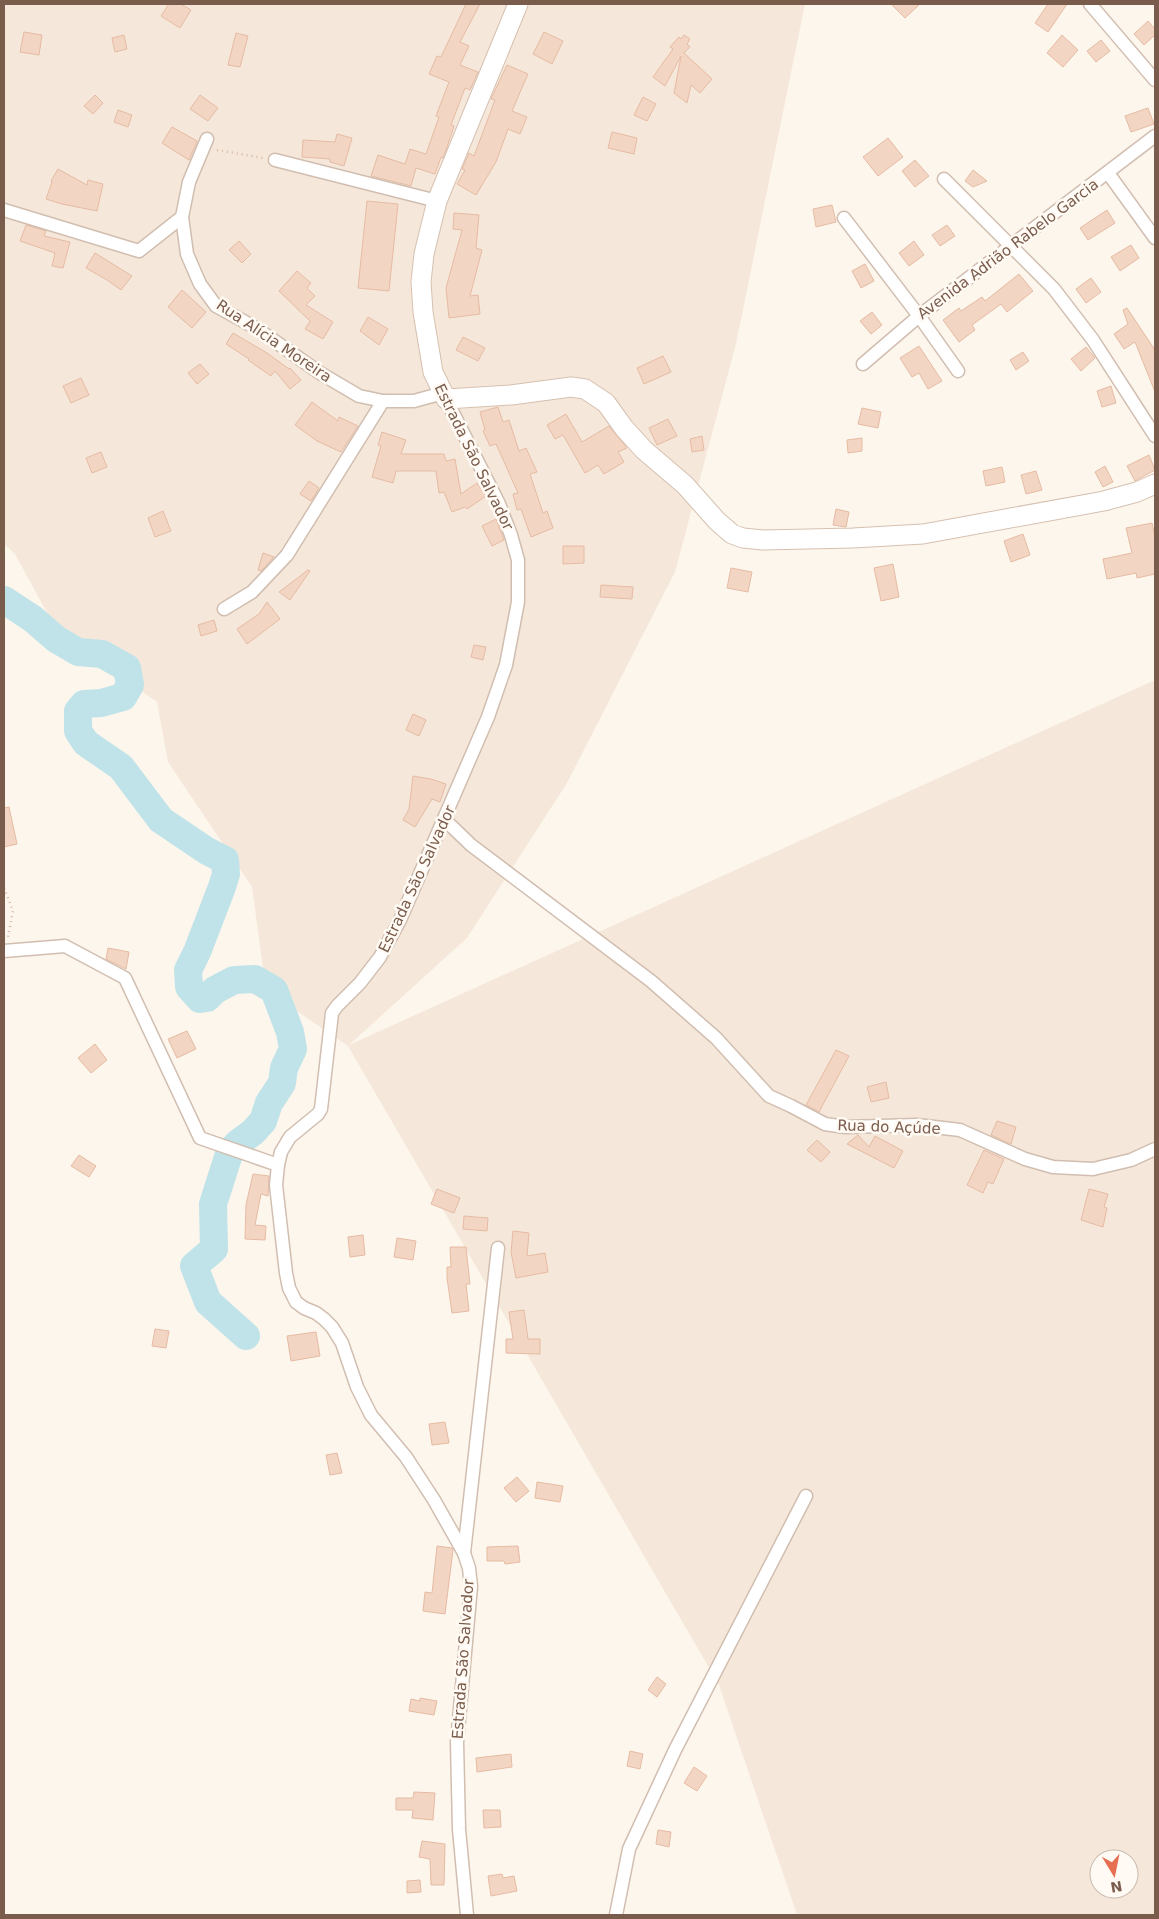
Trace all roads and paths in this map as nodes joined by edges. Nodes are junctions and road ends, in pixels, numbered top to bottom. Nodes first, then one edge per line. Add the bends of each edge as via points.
1 (518, 4) edge
2 (1090, 4) edge
3 (1155, 80) edge
4 (1155, 136) edge
5 (205, 143) joint
6 (275, 160) joint
7 (1108, 172) junction
8 (944, 178) dead end
9 (437, 202) junction
10 (4, 210) edge
11 (182, 218) junction
12 (844, 218) dead end
13 (1155, 238) edge
14 (1013, 246) junction
15 (919, 316) junction
16 (863, 364) dead end
17 (958, 371) dead end
18 (444, 396) junction
19 (383, 401) junction
20 (1155, 436) edge
21 (1155, 484) edge
22 (224, 609) dead end
23 (445, 820) junction
24 (4, 888) edge
25 (5, 950) edge
26 (1155, 1149) edge
27 (278, 1165) junction
28 (498, 1248) dead end
29 (806, 1496) dead end
30 (464, 1553) junction
31 (467, 1915) edge
32 (616, 1915) edge

1 - 9 street, Estrada São Salvador
2 - 3 street
4 - 7 street, Avenida Adrião Rabelo Garcia
5 - 6 path
5 - 11 street, Rua Alícia Moreira via 189,182
6 - 9 street
7 - 13 street
7 - 14 street, Avenida Adrião Rabelo Garcia
8 - 14 street
9 - 18 street, Estrada São Salvador via 424,254 421,282 433,372
10 - 11 street via 139,251
11 - 19 street, Rua Alícia Moreira via 187,254 200,284 216,306 256,328 359,396
12 - 15 street
14 - 15 street, Avenida Adrião Rabelo Garcia
14 - 20 street via 1054,289 1087,333
15 - 16 street, Avenida Adrião Rabelo Garcia
15 - 17 street
18 - 19 street, Rua Alícia Moreira via 414,401
18 - 21 street via 511,395 571,387 584,389 606,403 644,450 685,485 717,521 732,534 743,538 923,534 1104,501
18 - 23 street, Estrada São Salvador via 499,504 518,560 518,602 506,665
19 - 22 street via 288,555 252,592
23 - 26 street, Rua do Açúde via 471,844 652,981 716,1038 768,1096 825,1124 845,1127 917,1125 960,1130 1025,1159 1053,1167 1093,1170
23 - 27 street, Estrada São Salvador via 380,957 332,1013 321,1109 290,1137
24 - 25 path via 13,911
25 - 27 street via 65,946 124,978 200,1138
27 - 30 street, Estrada São Salvador via 276,1185 289,1288 296,1302 332,1327 342,1343 371,1415 406,1456
28 - 30 street
29 - 32 street via 675,1750 629,1849
30 - 31 street, Estrada São Salvador via 471,1586 457,1742

